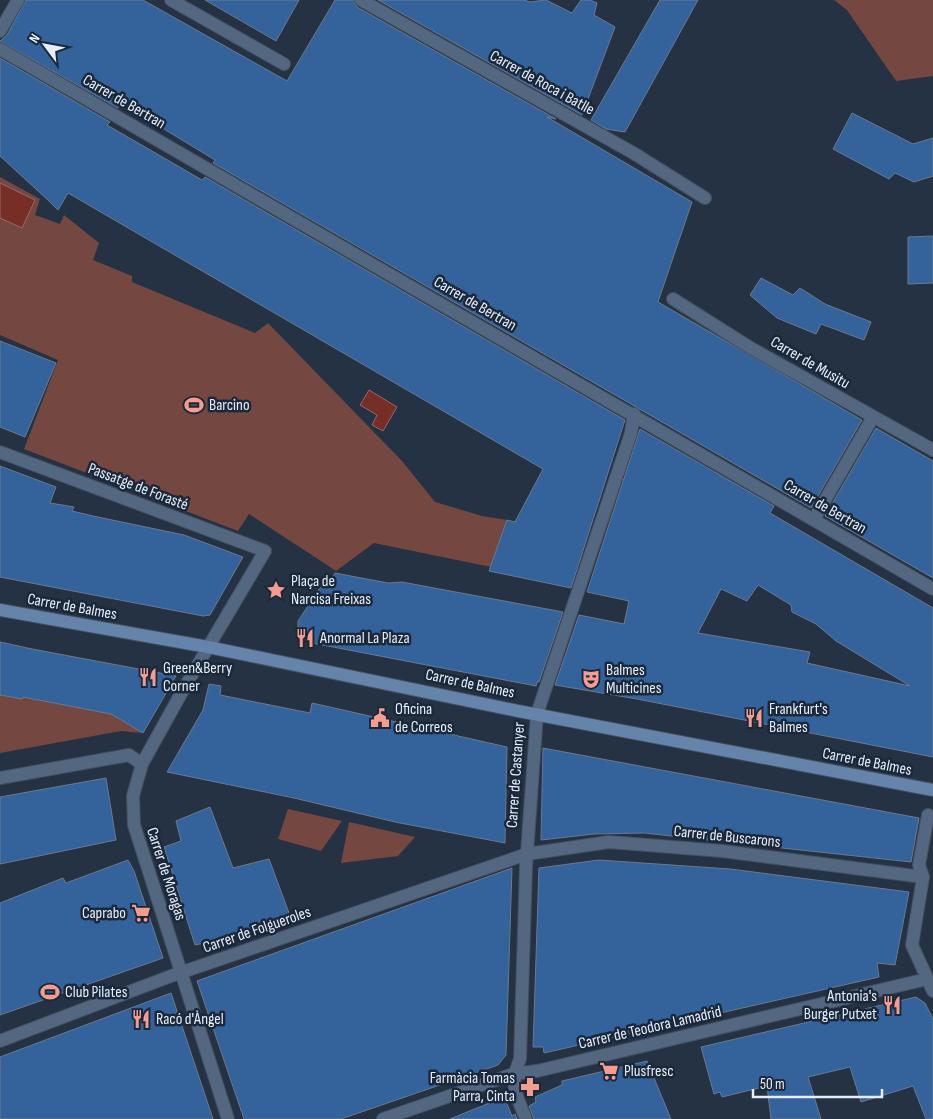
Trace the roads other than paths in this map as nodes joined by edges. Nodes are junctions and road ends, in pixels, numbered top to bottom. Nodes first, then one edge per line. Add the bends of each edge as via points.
1 (18, 0) edge
2 (171, 0) edge
3 (361, 0) edge
4 (0, 31) edge
5 (0, 49) edge
6 (284, 64) dead end
7 (705, 198) dead end
8 (673, 299) dead end
9 (634, 414) junction
10 (873, 417) junction
11 (933, 450) edge
12 (0, 452) edge
13 (814, 519) junction
14 (933, 589) edge
15 (0, 610) edge
16 (208, 647) junction
17 (537, 714) junction
18 (142, 764) junction
19 (0, 778) edge
20 (933, 790) edge
21 (928, 814) dead end
22 (527, 854) junction
23 (923, 877) junction
24 (182, 974) junction
25 (927, 979) junction
26 (933, 991) edge
27 (0, 1041) edge
28 (513, 1074) junction
29 (228, 1119) edge
30 (383, 1119) edge
31 (526, 1119) edge

1 - 4 street
2 - 6 street
3 - 7 street, Carrer de Roca i Batlle via 635,154
5 - 9 street, Carrer de Bertran
8 - 10 street, Carrer de Musitu
9 - 13 street, Carrer de Bertran
9 - 17 street, Carrer de Castanyer via 631,433
10 - 11 street, Carrer de Musitu
10 - 13 street
12 - 16 street, Passatge de Forasté via 265,552
13 - 14 street, Carrer de Bertran
15 - 16 main road, Carrer de Balmes
16 - 17 main road, Carrer de Balmes
16 - 18 street, Carrer de Moragas
17 - 20 main road, Carrer de Balmes
17 - 22 street, Carrer de Castanyer
18 - 19 street via 129,756
18 - 24 street, Carrer de Moragas via 133,796 134,826
21 - 23 street via 920,865
22 - 23 street, Carrer de Buscarons via 609,842 722,851
22 - 24 street, Carrer de Folgueroles
22 - 28 street, Carrer de Castanyer via 520,1059
23 - 25 street via 912,945
24 - 27 street, Carrer de Folgueroles
24 - 29 street, Carrer de Moragas
25 - 26 street
25 - 28 street, Carrer de Teodora Lamadrid
28 - 30 street, Carrer de Teodora Lamadrid
28 - 31 street, Carrer de Castanyer via 513,1087

